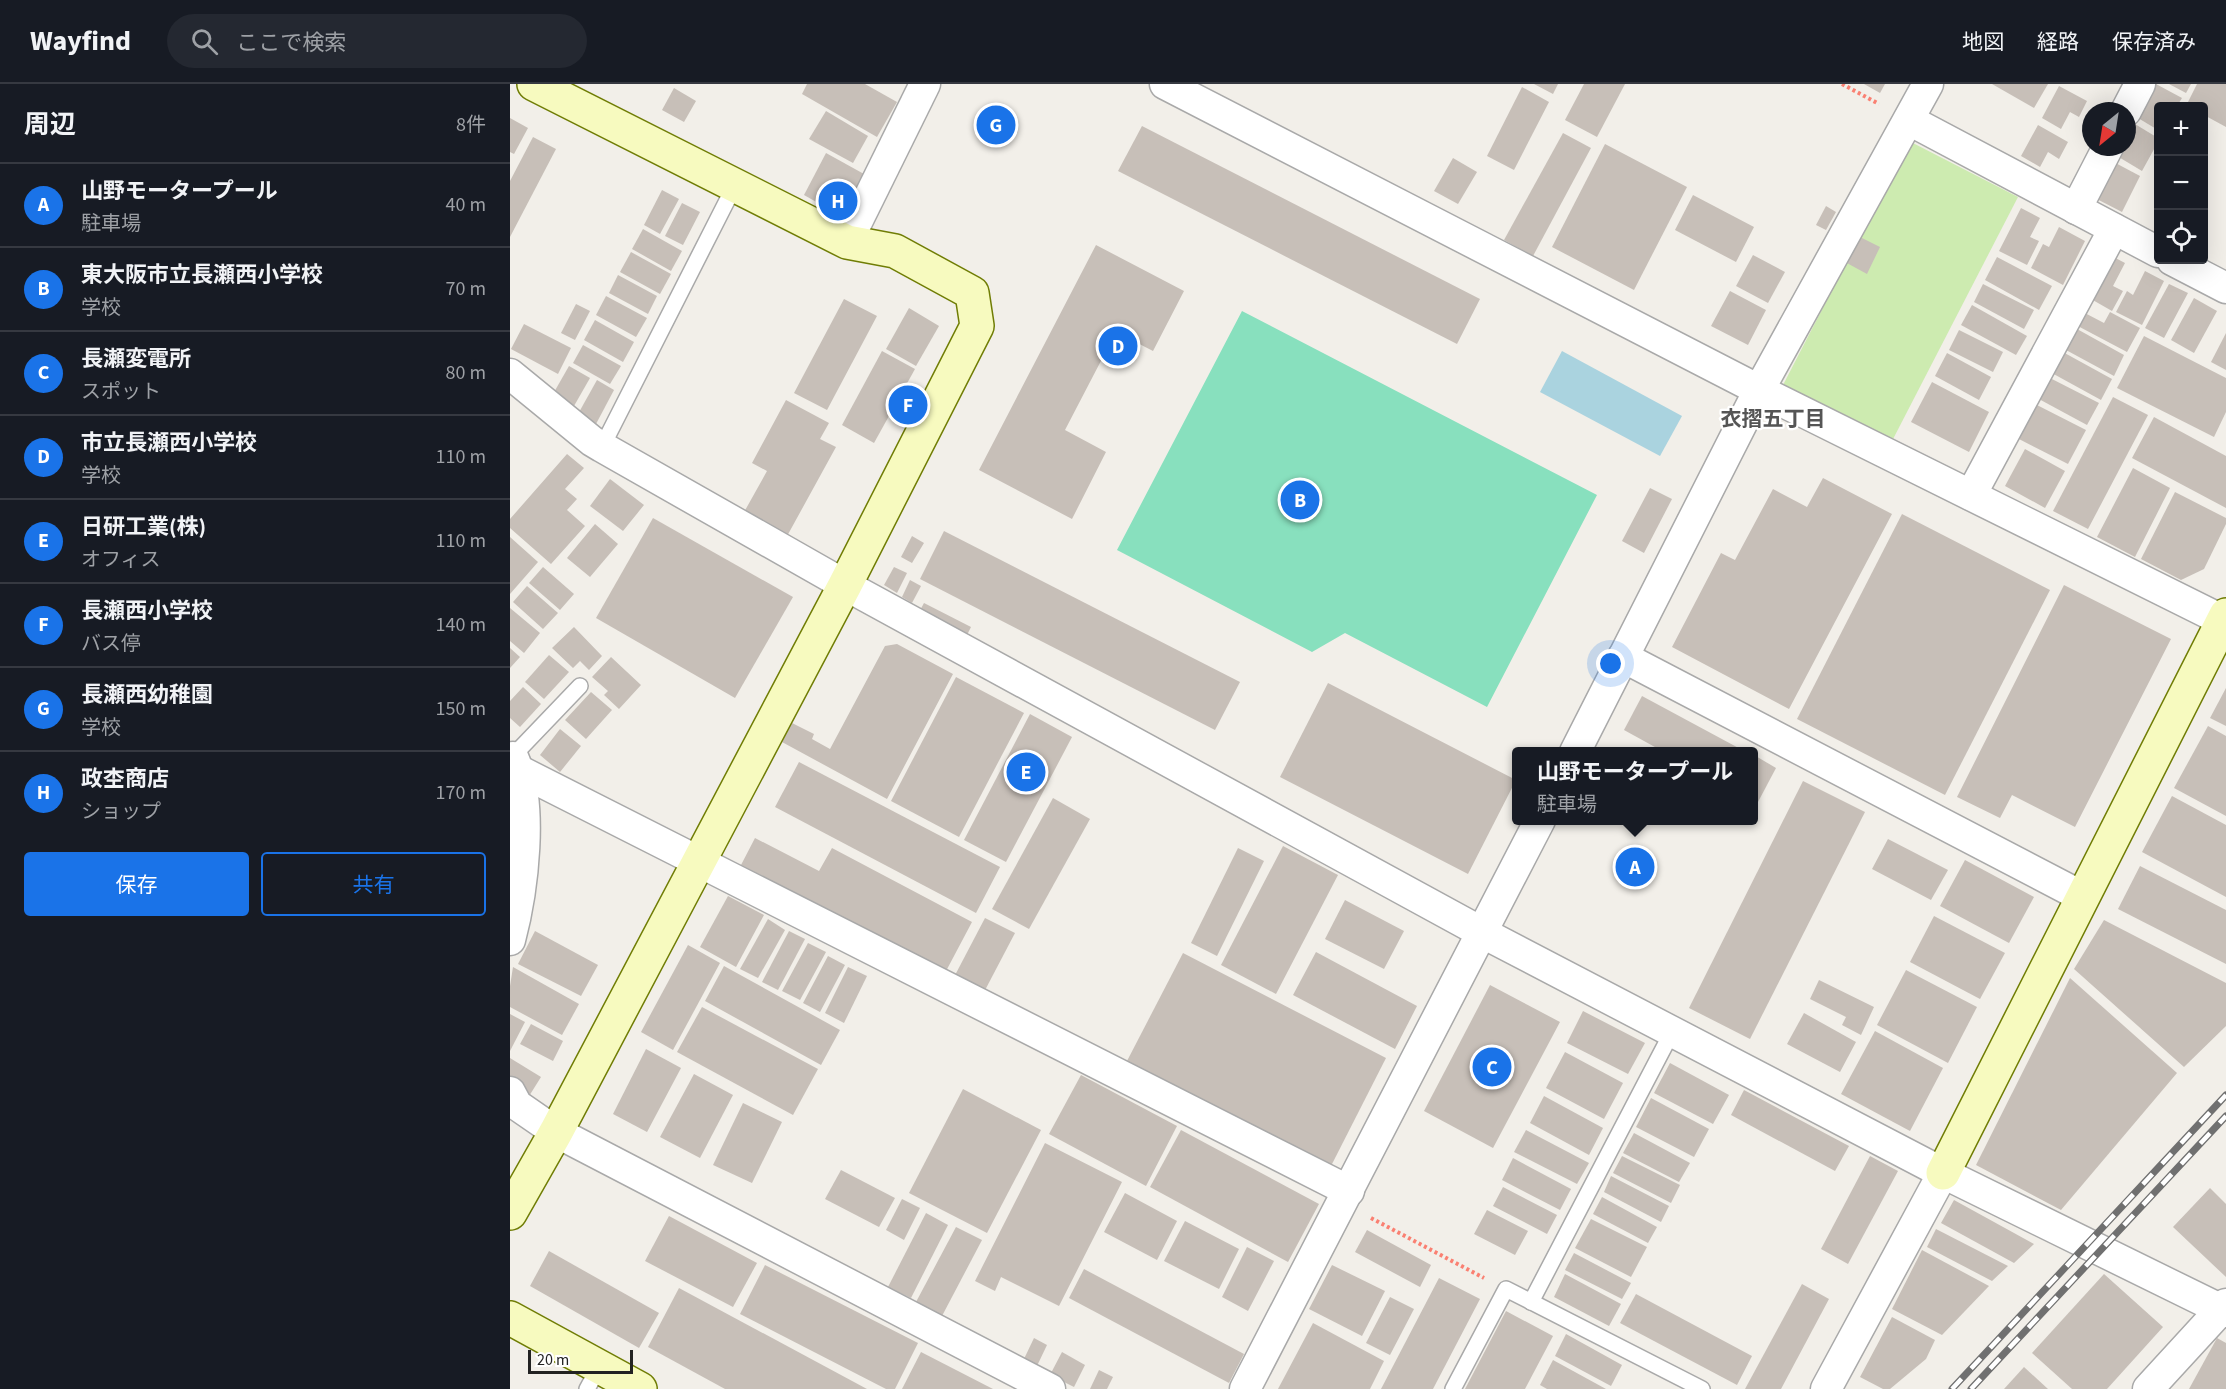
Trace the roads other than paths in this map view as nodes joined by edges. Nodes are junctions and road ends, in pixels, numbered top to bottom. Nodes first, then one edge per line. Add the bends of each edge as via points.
1 (534, 84) edge
2 (925, 84) edge
3 (1165, 84) edge
4 (1928, 84) edge
5 (2140, 84) edge
6 (2131, 102) edge
7 (1909, 120) junction
8 (2103, 156) edge
9 (735, 185) junction
10 (2076, 208) junction
11 (2114, 229) junction
12 (847, 242) junction
13 (2154, 250) edge
14 (2180, 264) edge
15 (2226, 288) edge
16 (510, 374) edge
17 (1759, 390) junction
18 (602, 447) junction
19 (1971, 495) junction
20 (845, 585) junction
21 (2225, 620) edge
22 (1623, 657) junction
23 (580, 686) dead end
24 (1578, 747) edge
25 (514, 760) edge
26 (1537, 825) edge
27 (699, 861) junction
28 (2083, 897) junction
29 (1483, 933) junction
30 (510, 940) edge
31 (1672, 1032) junction
32 (510, 1092) edge
33 (556, 1132) junction
34 (1943, 1173) junction
35 (1346, 1197) junction
36 (510, 1213) edge
37 (1532, 1302) junction
38 (2224, 1308) edge
39 (510, 1318) edge
40 (593, 1378) edge
41 (640, 1389) edge
42 (1050, 1389) edge
43 (1245, 1389) edge
44 (1453, 1389) edge
45 (1702, 1389) edge
46 (1826, 1389) edge
47 (2148, 1389) edge

1 - 9 street
2 - 12 street
3 - 17 street
4 - 7 street
5 - 6 street
7 - 10 street
7 - 17 street
8 - 10 street
9 - 12 street
9 - 18 lane
10 - 11 street
11 - 13 street
11 - 19 street
12 - 20 street via 895,251 972,293 977,326
14 - 15 street
16 - 18 street
17 - 19 street
17 - 22 street
18 - 20 street
19 - 21 street
20 - 27 street
20 - 29 street
21 - 28 street
22 - 24 street
22 - 28 street
23 - 25 lane
25 - 27 street
25 - 30 street via 521,777 525,852
26 - 29 street
27 - 33 street
27 - 35 street
28 - 34 street
29 - 31 street
29 - 35 street
31 - 34 street
31 - 37 lane
32 - 33 street via 517,1105
33 - 36 street
33 - 42 street
34 - 38 street
34 - 46 street
35 - 43 street
37 - 44 lane via 1506,1289
37 - 45 lane
38 - 47 street
39 - 40 street
40 - 41 street

